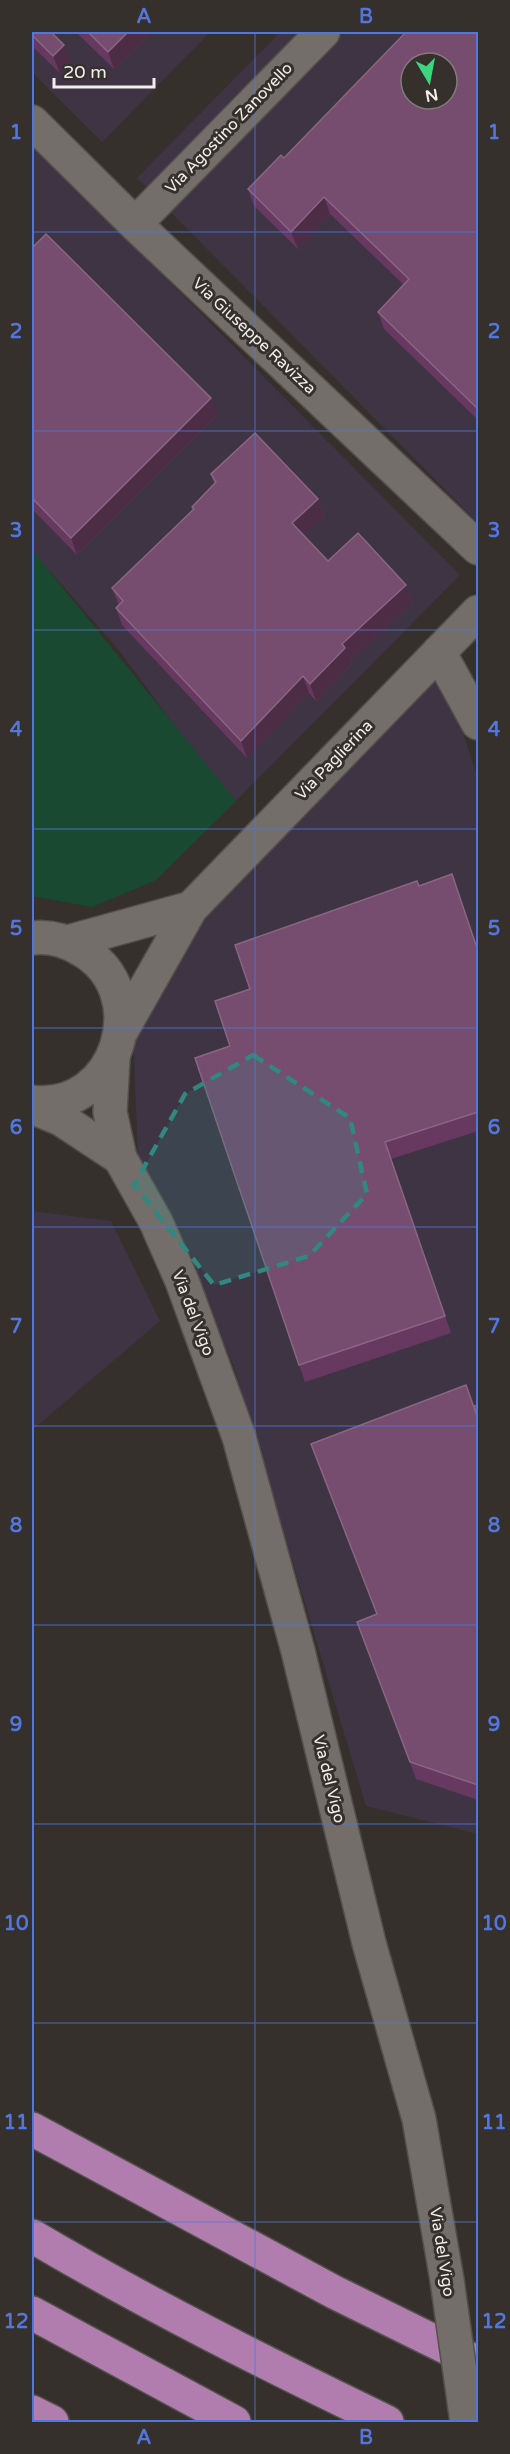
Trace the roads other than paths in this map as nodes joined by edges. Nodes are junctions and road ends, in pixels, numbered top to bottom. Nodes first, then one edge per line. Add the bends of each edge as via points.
1 (323, 32) edge
2 (32, 122) edge
3 (135, 224) junction
4 (478, 548) edge
5 (478, 612) edge
6 (439, 652) junction
7 (478, 723) edge
8 (190, 908) junction
9 (43, 937) edge
10 (118, 1044) junction
11 (32, 1105) edge
12 (120, 1158) junction
13 (32, 2129) edge
14 (32, 2236) edge
15 (32, 2313) edge
16 (478, 2363) edge
17 (32, 2412) edge
18 (52, 2422) edge
19 (234, 2422) edge
20 (387, 2422) edge
21 (466, 2422) edge

1 - 3 street, Via Agostino Zanovello
2 - 3 street, Via Giuseppe Ravizza
3 - 4 street, Via Giuseppe Ravizza
5 - 6 street, Via Paglierina
6 - 7 street
6 - 8 street, Via Paglierina
8 - 9 street
8 - 10 street, Via Paglierina
9 - 10 street, Via del Vigo via 91,955 109,975 120,1001
10 - 11 street, Via Paglierina via 96,1081 72,1097
10 - 12 street, Via del Vigo via 110,1112
11 - 12 street, Via del Vigo via 62,1119
12 - 21 street, Via del Vigo, bridge via 156,1222 182,1281 239,1437 298,1651 369,1943 419,2119
13 - 16 highway via 334,2292
14 - 20 highway via 181,2318
15 - 19 highway
17 - 18 highway

